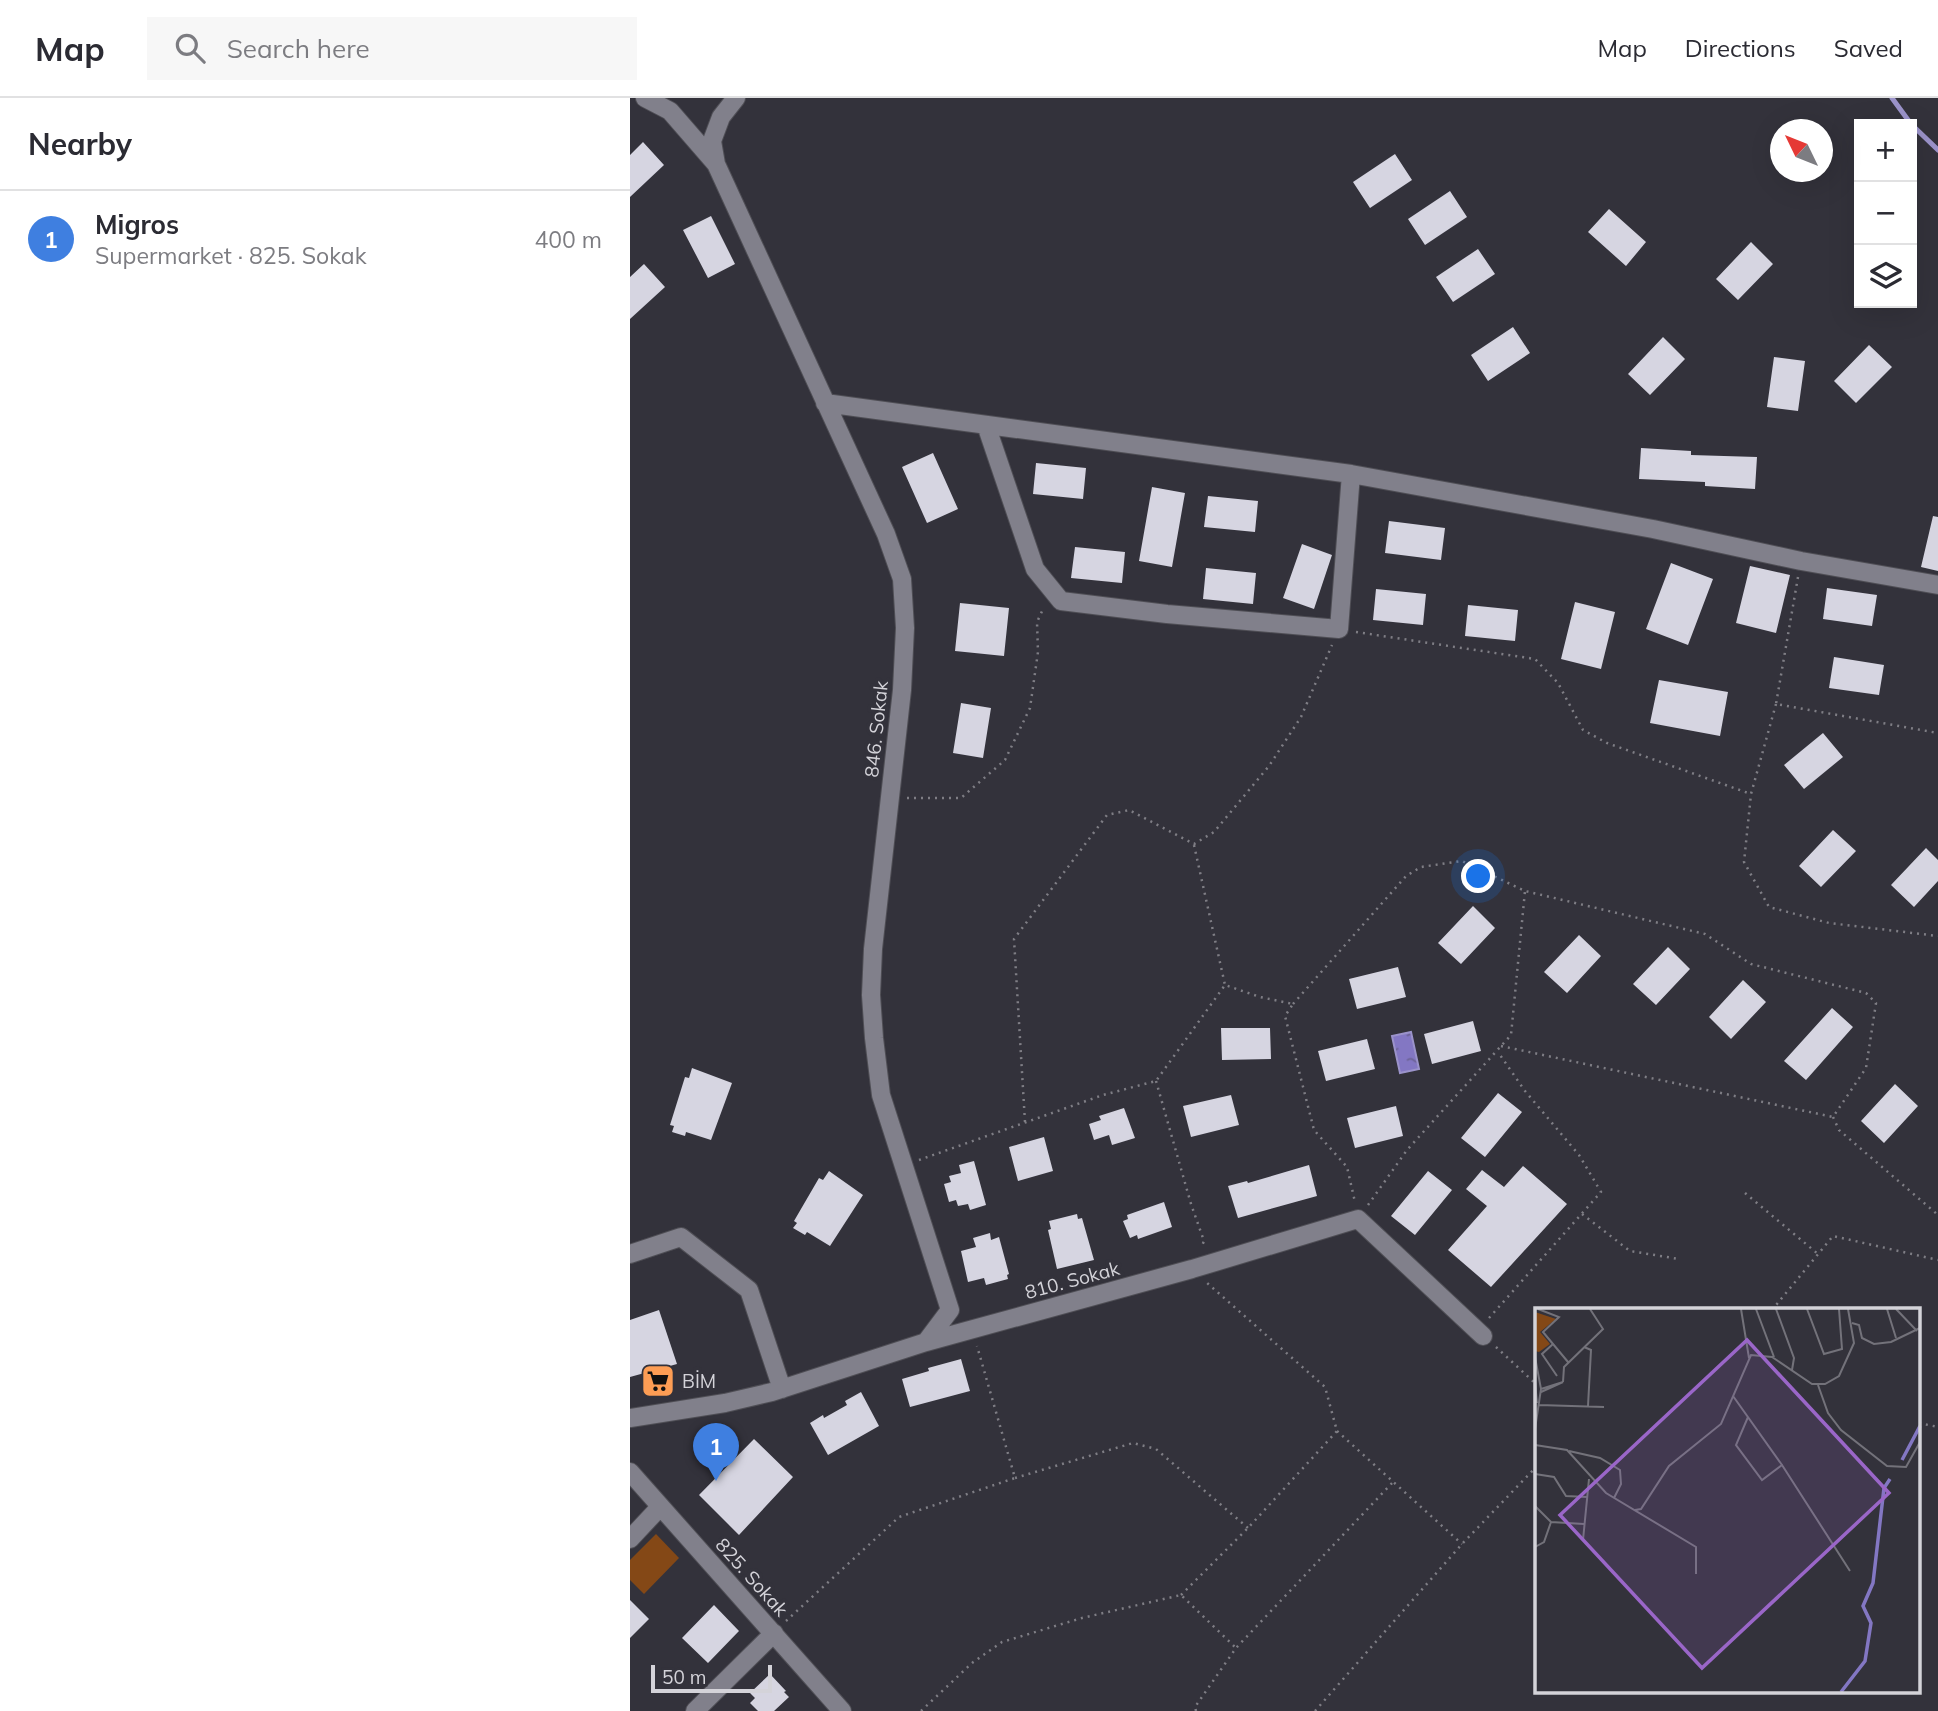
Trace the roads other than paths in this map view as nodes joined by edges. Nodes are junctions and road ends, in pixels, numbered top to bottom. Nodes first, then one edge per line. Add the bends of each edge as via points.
1 (645, 98) edge
2 (736, 98) edge
3 (716, 164) junction
4 (825, 402) junction
5 (986, 425) junction
6 (1352, 474) junction
7 (1938, 585) edge
8 (630, 1254) edge
9 (1480, 1333) road end
10 (926, 1342) junction
11 (782, 1389) junction
12 (630, 1418) edge
13 (630, 1472) edge
14 (660, 1507) junction
15 (630, 1539) edge
16 (774, 1633) junction
17 (695, 1711) edge
18 (842, 1711) edge

1 - 3 street via 670,111
2 - 3 street, 846. Sokak via 721,117 712,141
3 - 4 street, 846. Sokak
4 - 5 street
4 - 10 street, 846. Sokak via 902,579 902,678 871,995 881,1095 950,1310
5 - 6 street
5 - 6 street via 1035,569 1061,601 1339,629
6 - 7 street
8 - 11 street via 681,1237 749,1290
9 - 10 street, 810. Sokak via 1358,1219
10 - 11 street, 810. Sokak
11 - 12 street, 810. Sokak
13 - 14 street, 825. Sokak
14 - 15 street
14 - 16 street, 825. Sokak
16 - 17 street
16 - 18 street, 825. Sokak

